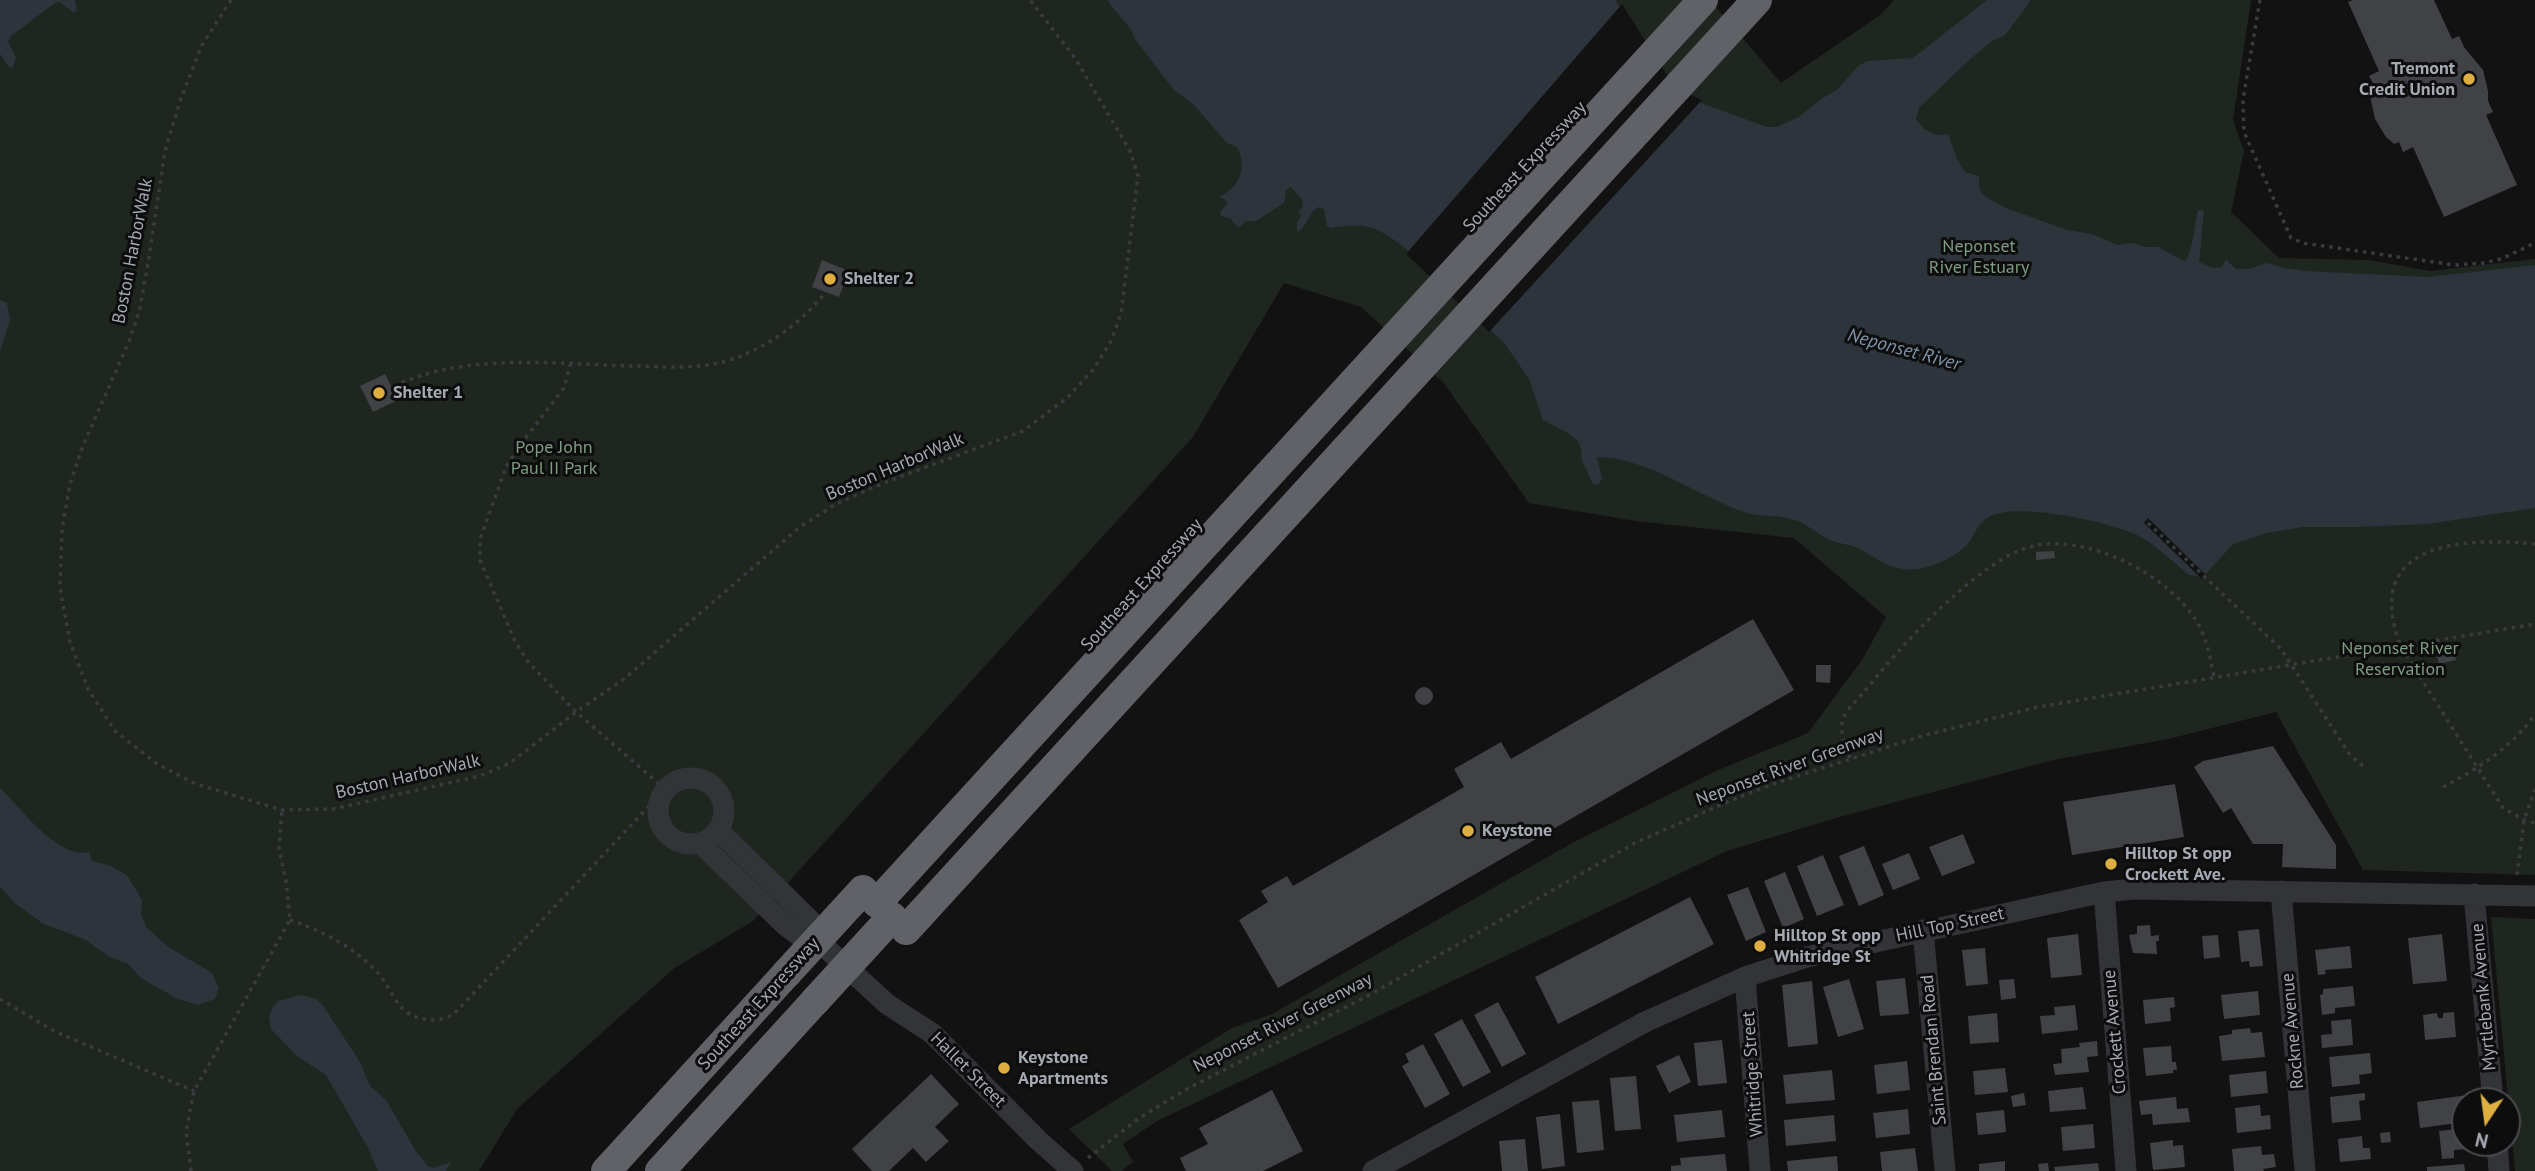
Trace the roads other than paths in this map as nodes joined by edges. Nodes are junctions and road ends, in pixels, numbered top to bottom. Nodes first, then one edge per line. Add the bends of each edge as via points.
1 (1678, 0) edge
2 (1757, 0) edge
3 (1722, 9) edge
4 (1402, 344) junction
5 (718, 830) junction
6 (700, 843) junction
7 (2281, 891) junction
8 (2104, 892) junction
9 (2474, 894) junction
10 (2525, 896) edge
11 (885, 910) junction
12 (1923, 930) junction
13 (825, 948) junction
14 (1745, 977) junction
15 (808, 994) junction
16 (2492, 1087) edge
17 (606, 1171) edge
18 (631, 1171) edge
19 (660, 1171) edge
20 (686, 1171) edge
21 (1073, 1171) edge
22 (1373, 1171) edge
23 (1760, 1171) edge
24 (1945, 1171) edge
25 (2126, 1171) edge
26 (2305, 1171) edge

1 - 4 highway, Southeast Expressway
2 - 3 highway, Southeast Expressway
3 - 4 highway, Southeast Expressway
3 - 4 highway
4 - 11 highway, Southeast Expressway
4 - 11 highway, Southeast Expressway
5 - 6 street
5 - 6 street via 723,802 712,785 688,777 672,783 657,808 662,829 678,842
5 - 13 street, Hallet Street via 810,920
6 - 13 street, Hallet Street via 786,926
7 - 8 street, Hill Top Street
7 - 9 street, Hill Top Street
7 - 26 street, Rockne Avenue
8 - 12 street, Hill Top Street
8 - 25 street, Crockett Avenue
9 - 10 street, Hill Top Street
9 - 16 street, Myrtlebank Avenue
11 - 15 highway, Southeast Expressway, bridge
11 - 15 highway, Southeast Expressway
12 - 14 street, Hill Top Street via 1807,957
12 - 24 street, Saint Brendan Road
13 - 21 street, Hallet Street via 887,1004 933,1034
14 - 22 street, Hill Top Street via 1644,1022
14 - 23 street, Whitridge Street
15 - 17 highway, Southeast Expressway
15 - 18 highway
15 - 19 highway
15 - 20 highway, Southeast Expressway

